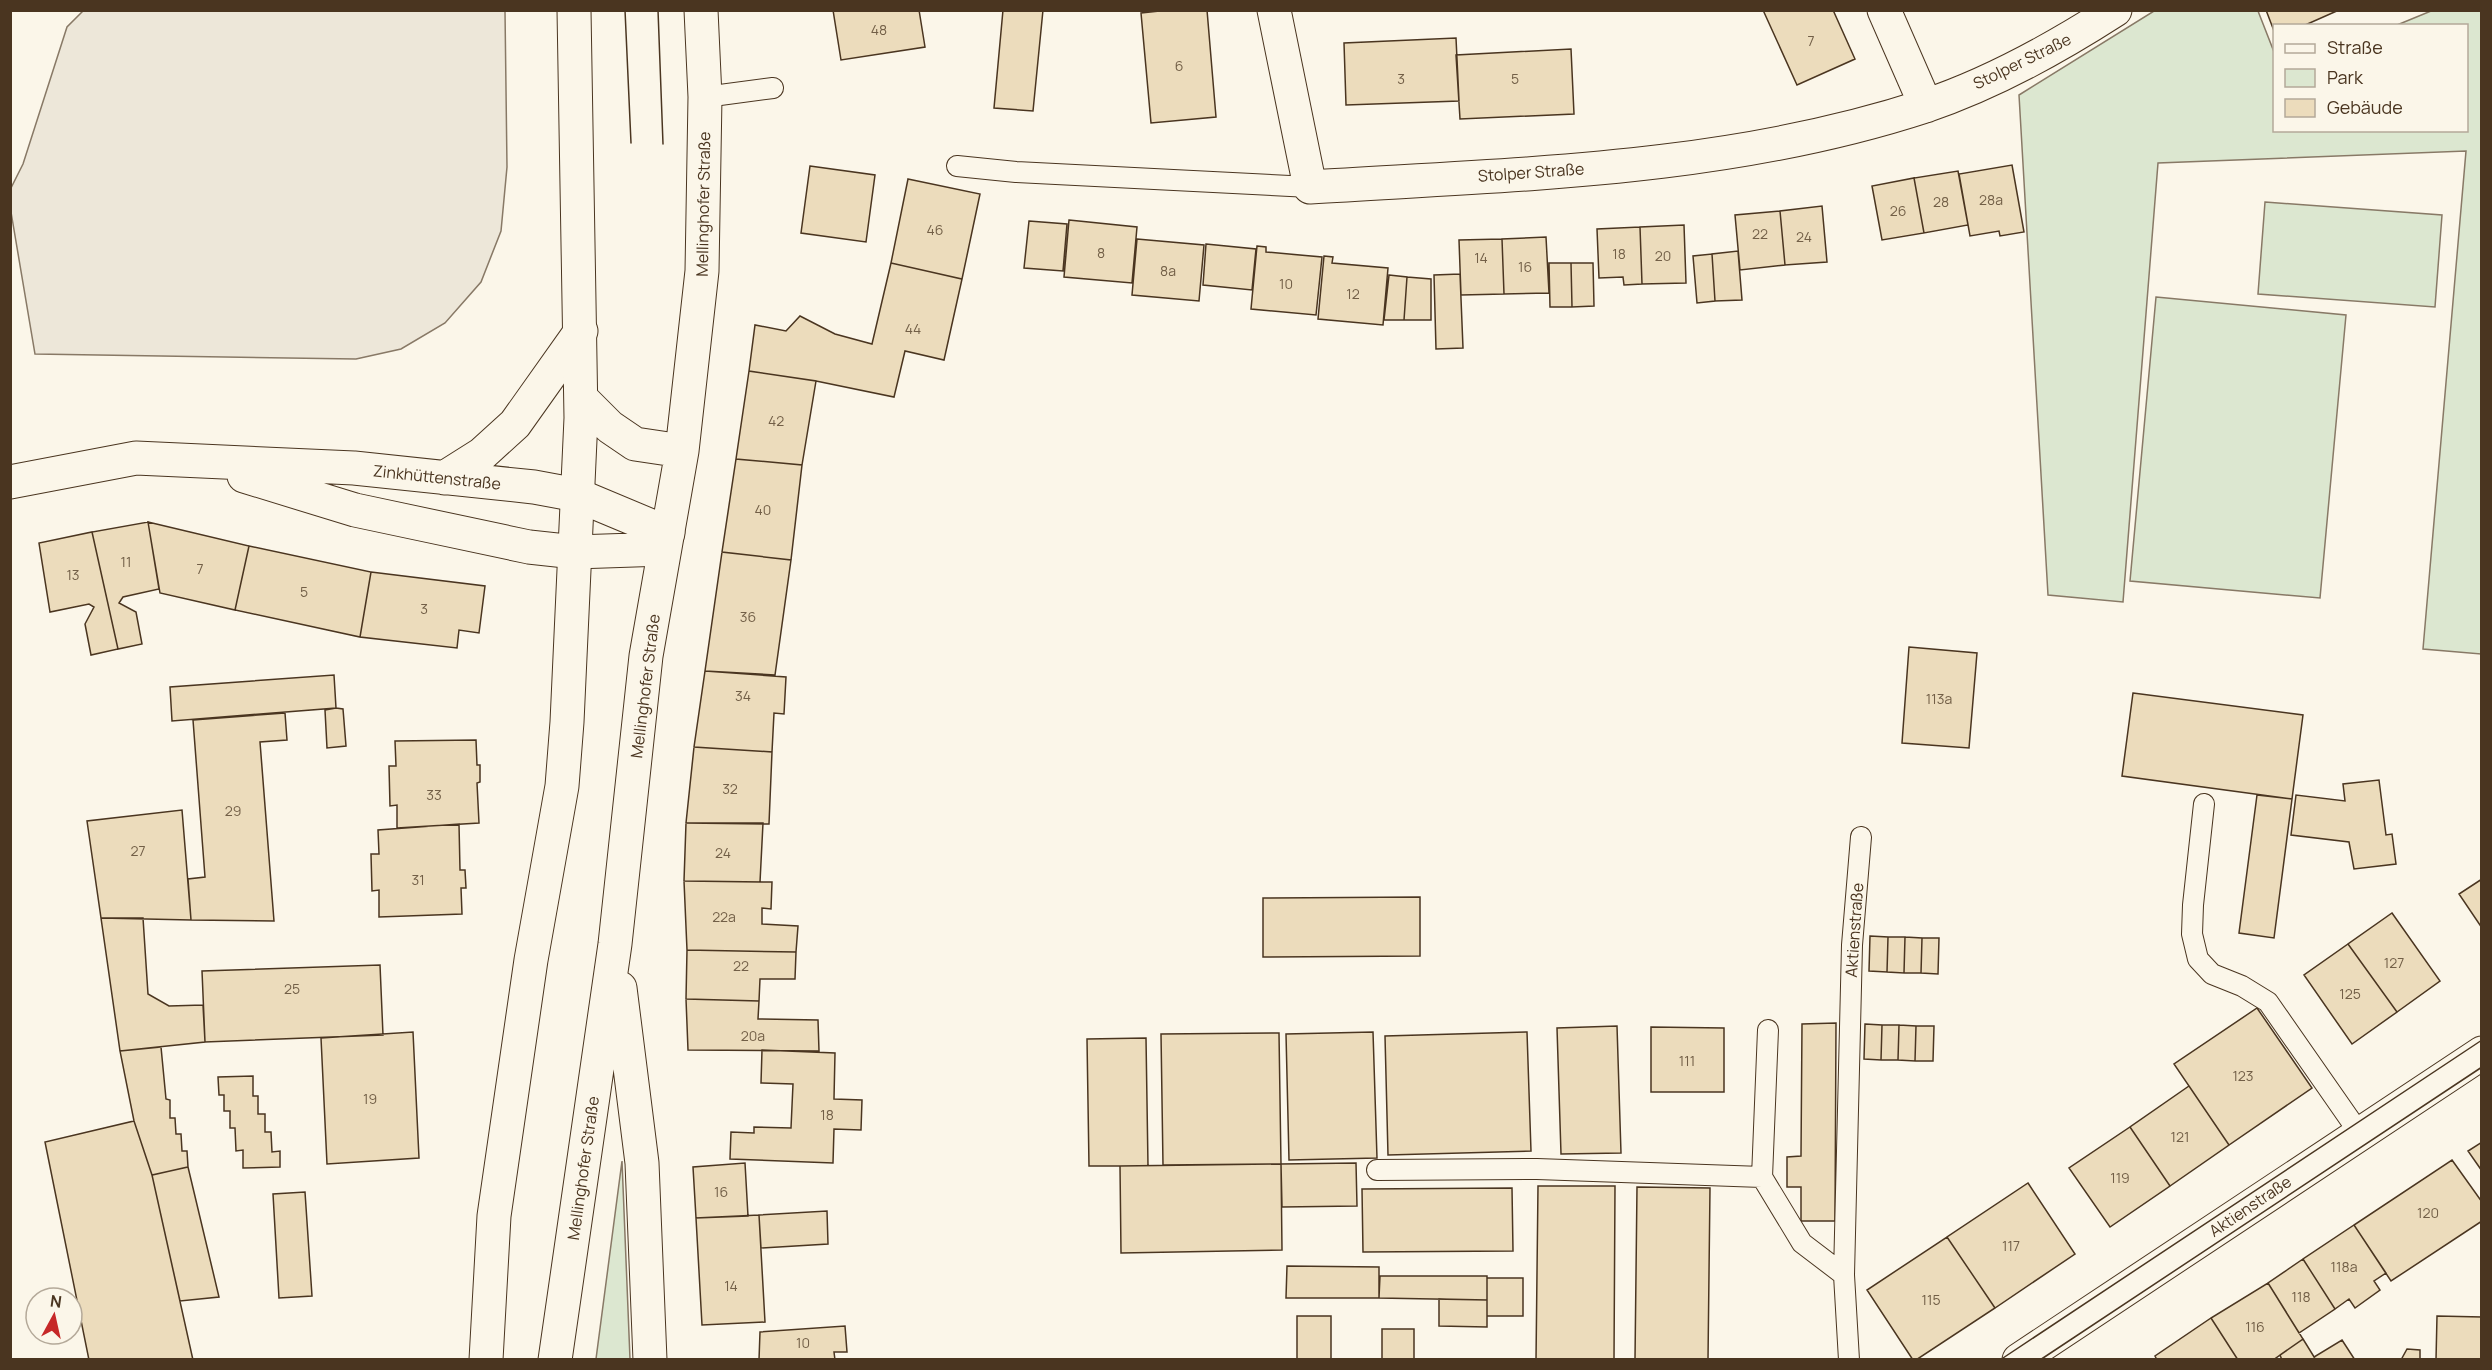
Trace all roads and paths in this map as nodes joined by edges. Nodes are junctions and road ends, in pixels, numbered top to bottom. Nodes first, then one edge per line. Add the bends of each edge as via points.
1 (574, 10) edge
2 (701, 10) edge
3 (1274, 10) edge
4 (1884, 10) edge
5 (2115, 10) edge
6 (773, 88) dead end
7 (705, 97) junction
8 (1926, 106) junction
9 (957, 166) dead end
10 (1310, 187) junction
11 (581, 331) junction
12 (581, 398) junction
13 (682, 452) junction
14 (199, 462) junction
15 (444, 478) junction
16 (10, 482) edge
17 (577, 495) junction
18 (666, 541) junction
19 (575, 552) junction
20 (2204, 804) dead end
21 (1861, 837) dead end
22 (615, 945) junction
23 (1768, 1030) dead end
24 (2481, 1053) edge
25 (2360, 1134) junction
26 (1377, 1170) dead end
27 (1762, 1177) junction
28 (1844, 1275) junction
29 (486, 1359) edge
30 (555, 1359) edge
31 (650, 1359) edge
32 (1849, 1359) edge
33 (2019, 1359) edge

1 - 11 main road
2 - 7 main road, Mellinghofer Straße
3 - 10 main road
4 - 8 main road
5 - 8 main road, Stolper Straße via 2015,67
6 - 7 lane
7 - 13 main road, Mellinghofer Straße via 702,271
8 - 10 main road, Stolper Straße via 1821,135 1696,158 1565,171
9 - 10 lane
11 - 12 main road
11 - 15 main road via 515,424 482,454
12 - 13 main road via 610,427 635,444
12 - 17 main road
13 - 18 main road, Mellinghofer Straße
14 - 15 main road, Zinkhüttenstraße via 354,468
14 - 16 main road, Zinkhüttenstraße via 136,458
14 - 19 main road, Zinkhüttenstraße via 355,510 529,547
15 - 17 main road, Zinkhüttenstraße
17 - 18 main road, Zinkhüttenstraße
17 - 19 main road
18 - 19 main road, Zinkhüttenstraße
18 - 22 main road, Mellinghofer Straße via 646,656
19 - 29 main road via 562,786 531,960 494,1216
20 - 25 lane via 2193,905 2193,940 2198,959 2212,974 2268,1002
21 - 28 lane, Aktienstraße via 1852,945
22 - 30 main road, Mellinghofer Straße
22 - 31 main road via 642,1163
23 - 27 lane
24 - 25 main road, Aktienstraße
25 - 33 main road, Aktienstraße
26 - 27 lane via 1537,1169
27 - 28 lane via 1802,1243
28 - 32 lane, Aktienstraße

